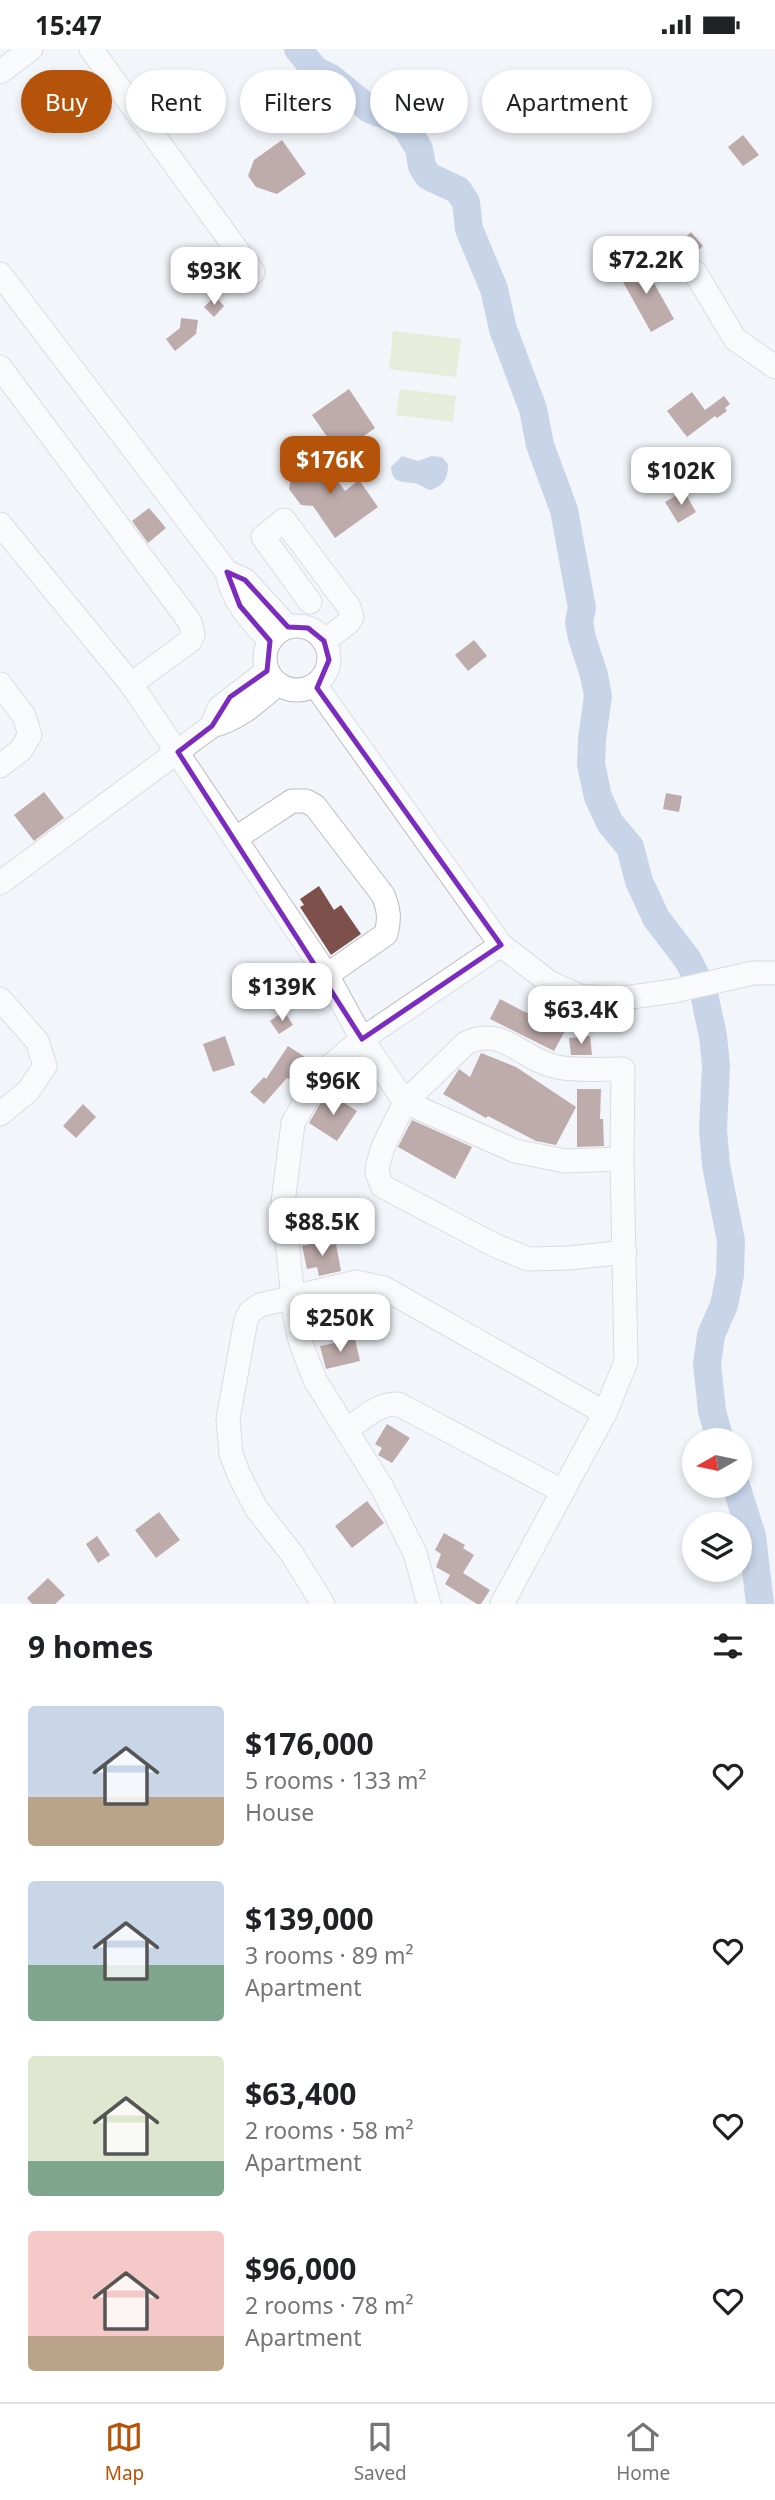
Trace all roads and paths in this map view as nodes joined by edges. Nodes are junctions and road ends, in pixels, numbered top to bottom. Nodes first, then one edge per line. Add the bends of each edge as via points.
1 (30, 49) edge
2 (91, 49) edge
3 (0, 72) edge
4 (253, 272) dead end
5 (695, 272) dead end
6 (0, 274) edge
7 (0, 367) edge
8 (775, 367) edge
9 (2, 529) edge
10 (317, 565) junction
11 (227, 572) junction
12 (295, 581) junction
13 (310, 602) dead end
14 (288, 627) junction
15 (270, 641) junction
16 (324, 641) junction
17 (272, 678) junction
18 (0, 684) edge
19 (131, 684) junction
20 (315, 685) junction
21 (178, 751) junction
22 (0, 767) edge
23 (236, 838) junction
24 (0, 883) edge
25 (501, 945) junction
26 (764, 973) edge
27 (327, 975) junction
28 (1, 1003) edge
29 (362, 1039) junction
30 (405, 1102) junction
31 (0, 1114) edge
32 (622, 1160) junction
33 (625, 1252) junction
34 (293, 1296) junction
35 (605, 1413) junction
36 (348, 1429) junction
37 (562, 1491) junction
38 (323, 1604) edge
39 (429, 1604) edge
40 (502, 1604) edge

1 - 3 street
2 - 4 street
5 - 8 street via 734,339
6 - 11 street
7 - 19 street via 192,627 190,641
9 - 19 street
10 - 12 street
10 - 12 street via 284,520 262,537
10 - 16 street via 352,617
11 - 14 street via 246,580
11 - 15 street via 240,606
12 - 13 street
14 - 15 street
14 - 16 street via 308,628
15 - 17 street via 265,650
16 - 20 street via 327,670
17 - 20 street via 296,691
17 - 21 street via 219,708 212,726
18 - 22 street via 24,716 30,735 28,743
19 - 21 street
20 - 25 street
21 - 23 street
21 - 24 street
23 - 27 street
23 - 27 street via 292,801 306,801 315,806 383,895 389,908 386,934
25 - 26 street via 548,982 579,996 617,999
25 - 29 street
27 - 29 street
28 - 31 street via 37,1041 45,1066 28,1091
29 - 30 street
29 - 34 street via 321,1074 293,1123 282,1203
30 - 32 street via 515,1150 565,1161
30 - 32 street via 477,1037 498,1038 556,1067 623,1069
30 - 33 street via 378,1164 382,1186 528,1259
32 - 33 street
33 - 35 street via 626,1362
34 - 35 street via 356,1282 384,1287
34 - 36 street via 301,1344 315,1380
34 - 38 street via 250,1312 228,1419 239,1475 256,1508
35 - 37 street
36 - 37 street via 379,1407 398,1404
36 - 39 street via 415,1553
37 - 40 street

